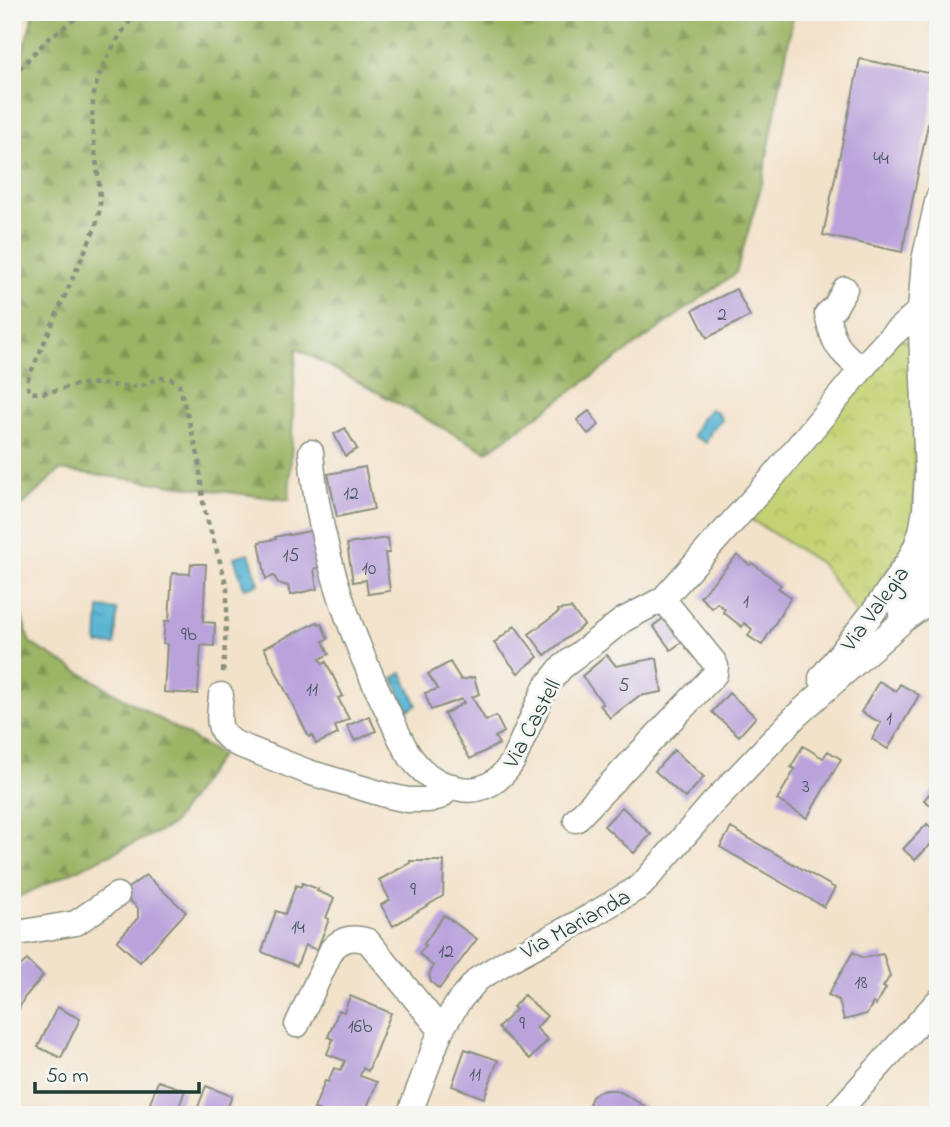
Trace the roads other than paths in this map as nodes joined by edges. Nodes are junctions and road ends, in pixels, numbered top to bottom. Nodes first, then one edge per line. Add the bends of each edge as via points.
1 (938, 198) edge
2 (845, 289) dead end
3 (920, 310) junction
4 (861, 369) junction
5 (310, 452) dead end
6 (934, 473) edge
7 (938, 543) edge
8 (938, 595) edge
9 (663, 599) junction
10 (905, 619) junction
11 (221, 695) road end
12 (797, 715) junction
13 (452, 786) junction
14 (576, 820) dead end
15 (117, 895) dead end
16 (12, 934) edge
17 (938, 1001) edge
18 (297, 1026) dead end
19 (441, 1030) junction
20 (410, 1115) edge
21 (835, 1115) edge

1 - 3 street, Via Valegia via 924,260
2 - 4 street via 827,314 835,344
3 - 4 street, Via Castell
3 - 6 street, Via Valegia
4 - 9 street, Via Castell via 771,479
5 - 13 street, Via Castell via 321,530 377,690 416,764 436,781
6 - 12 street, Via Valegia via 912,554
7 - 10 street via 901,606
8 - 10 street
9 - 13 street, Via Castell via 623,620 561,667 545,688 513,761 498,780 476,789
9 - 14 street via 714,662 715,674
10 - 12 street
11 - 13 street via 220,729 229,740 249,749 309,772 408,800 440,797
12 - 19 street, Via Marianda via 641,886 478,979
15 - 16 street via 76,923
17 - 21 street
18 - 19 street via 332,950 339,942 358,938 368,941
19 - 20 street, Via Marianda

